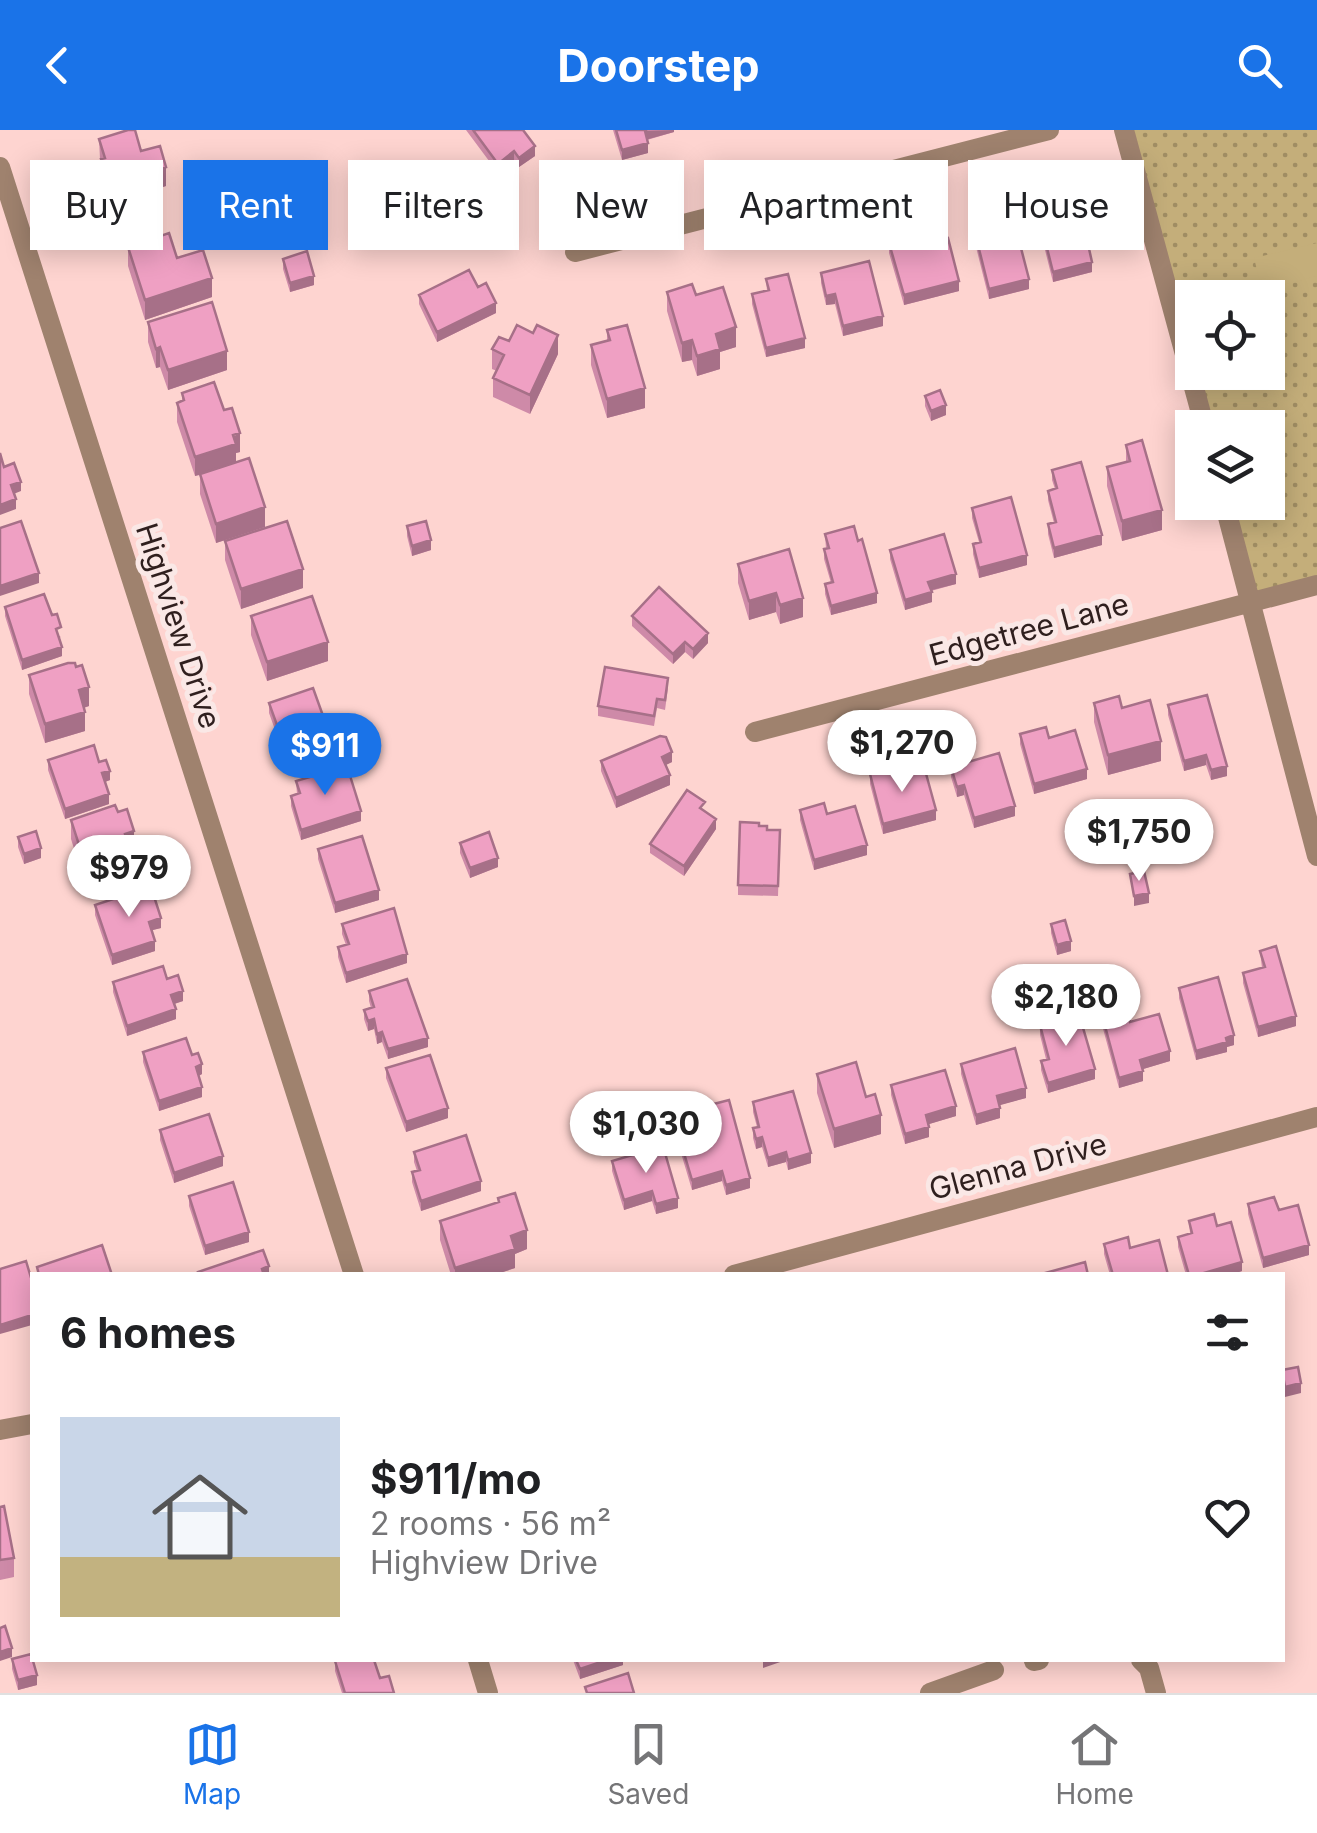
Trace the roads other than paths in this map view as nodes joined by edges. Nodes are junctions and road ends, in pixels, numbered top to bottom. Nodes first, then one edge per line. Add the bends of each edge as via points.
1 (1048, 130) edge
2 (1124, 130) edge
3 (0, 167) edge
4 (574, 252) dead end
5 (1199, 410) edge
6 (1228, 520) edge
7 (1317, 585) edge
8 (1249, 603) junction
9 (755, 732) dead end
10 (1317, 856) edge
11 (1317, 1117) edge
12 (353, 1272) edge
13 (745, 1272) edge
14 (30, 1424) edge
15 (0, 1430) edge
16 (479, 1662) edge
17 (1143, 1662) edge
18 (994, 1670) dead end
19 (488, 1693) edge
20 (930, 1693) edge
21 (1156, 1693) edge

1 - 4 street
2 - 5 street
3 - 12 street, Highview Drive
6 - 8 street
7 - 8 street, Edgetree Lane
8 - 9 street, Edgetree Lane
8 - 10 street
11 - 13 street, Glenna Drive
14 - 15 street
16 - 19 street
17 - 21 street
18 - 20 street

